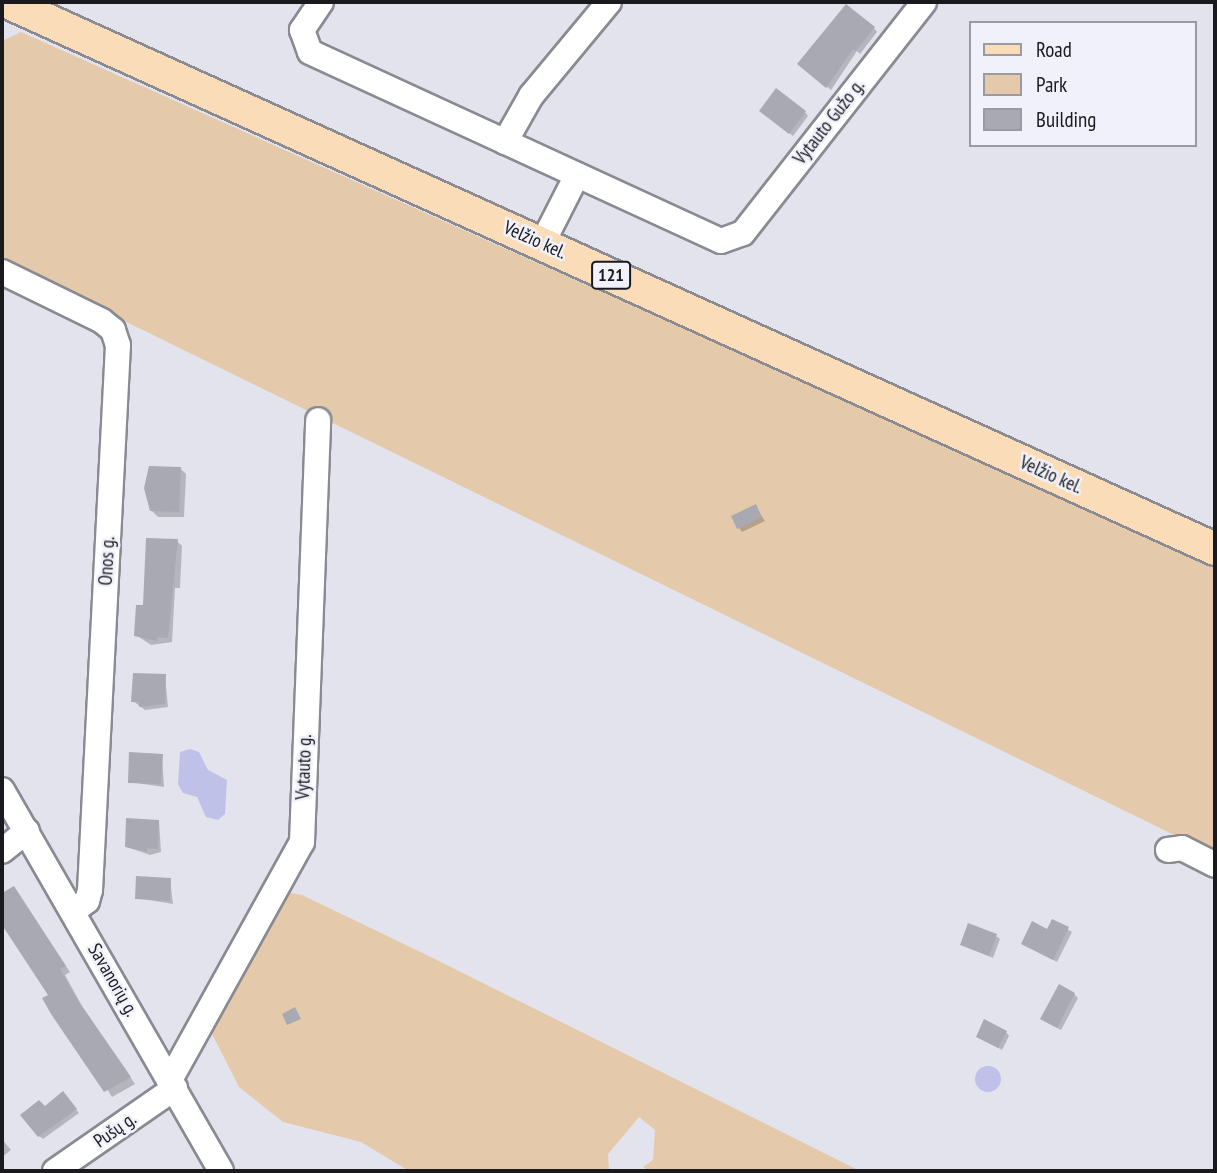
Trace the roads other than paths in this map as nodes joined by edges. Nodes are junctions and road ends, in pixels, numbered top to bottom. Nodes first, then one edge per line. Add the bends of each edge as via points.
1 (321, 2) edge
2 (609, 2) edge
3 (924, 2) edge
4 (4, 3) edge
5 (505, 142) junction
6 (576, 177) junction
7 (542, 244) junction
8 (2, 272) edge
9 (318, 420) dead end
10 (1215, 549) edge
11 (2, 790) edge
12 (27, 831) junction
13 (1168, 850) dead end
14 (2, 851) edge
15 (1215, 865) edge
16 (73, 911) junction
17 (173, 1084) junction
18 (55, 1171) edge
19 (221, 1171) edge

1 - 5 street via 302,30 310,52
2 - 5 street via 531,96
3 - 6 street, Vytauto Gužo g. via 743,233 732,240 711,238
4 - 7 main road, Velžio kel. / 121
5 - 6 street
6 - 7 street
7 - 10 main road, Velžio kel. / 121
8 - 16 street, Onos g. via 102,321 113,330 118,345 90,890 88,901
9 - 17 street, Vytauto g. via 302,842
11 - 12 street, Savanorių g.
12 - 14 street
12 - 16 street, Savanorių g.
13 - 15 street via 1182,848
16 - 17 street, Savanorių g.
17 - 18 street, Pušų g.
17 - 19 street, Savanorių g.

